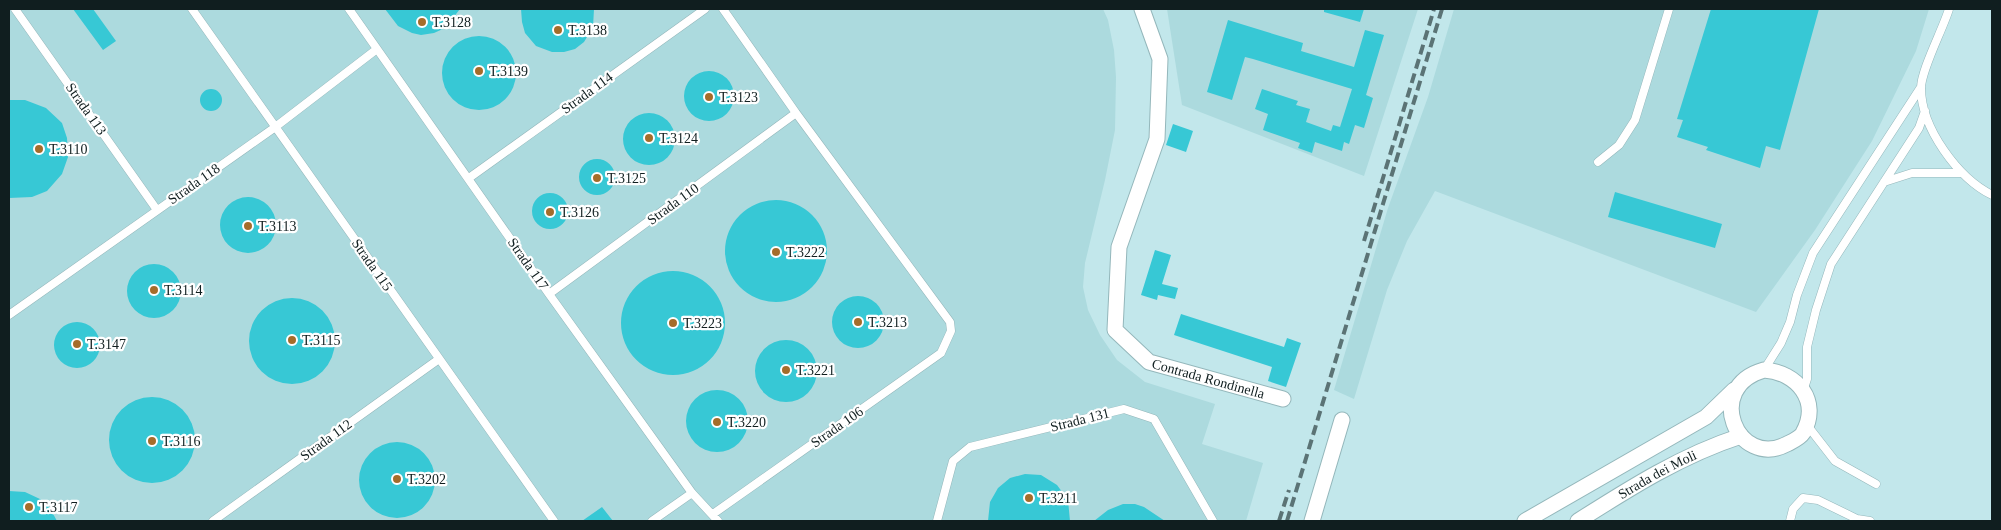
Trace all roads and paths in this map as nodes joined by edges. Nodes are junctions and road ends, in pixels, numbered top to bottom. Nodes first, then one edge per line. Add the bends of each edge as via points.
1 (15, 9) edge
2 (192, 9) edge
3 (349, 9) edge
4 (705, 9) edge
5 (723, 9) edge
6 (1142, 9) edge
7 (1669, 9) edge
8 (1948, 9) edge
9 (377, 49) junction
10 (1921, 88) junction
11 (1925, 111) junction
12 (796, 113) junction
13 (274, 128) junction
14 (1598, 162) dead end
15 (1962, 173) junction
16 (469, 178) junction
17 (1884, 182) junction
18 (1992, 195) edge
19 (157, 210) junction
20 (549, 294) junction
21 (9, 315) edge
22 (439, 359) junction
23 (1764, 370) junction
24 (1734, 390) junction
25 (1803, 391) junction
26 (1283, 400) dead end
27 (1342, 420) dead end
28 (1807, 425) junction
29 (1741, 436) junction
30 (1876, 484) dead end
31 (692, 493) junction
32 (713, 514) junction
33 (213, 521) edge
34 (554, 521) edge
35 (652, 521) edge
36 (718, 521) edge
37 (937, 521) edge
38 (1213, 521) edge
39 (1312, 521) edge
40 (1525, 521) edge
41 (1578, 521) edge
42 (1790, 521) edge
43 (1870, 521) edge

1 - 19 lane, Strada 113
2 - 13 lane, Strada 115
3 - 9 lane, Strada 117
4 - 16 lane, Strada 114
5 - 12 lane
6 - 26 street, Contrada Rondinella via 1160,59 1157,139 1119,247 1115,330 1149,362
7 - 14 lane via 1636,120 1619,145
8 - 10 lane
9 - 13 lane, Strada 118
9 - 16 lane, Strada 117
10 - 11 lane
10 - 23 lane via 1813,253 1790,322
11 - 15 lane via 1947,156
11 - 17 lane via 1919,128
12 - 20 lane, Strada 110
12 - 32 lane, Strada 106 via 950,322 951,331 941,353
13 - 19 lane, Strada 118
13 - 22 lane, Strada 115
15 - 17 lane via 1912,173
15 - 18 lane
16 - 20 lane, Strada 117
17 - 25 lane via 1831,264 1807,347 1807,379
19 - 21 lane, Strada 118
20 - 31 lane, Strada 117
22 - 33 lane, Strada 112
22 - 34 lane, Strada 115
23 - 24 street via 1746,377
23 - 25 street via 1778,370
24 - 29 street via 1731,409
24 - 40 street via 1706,417
25 - 28 street via 1809,405
27 - 39 street
28 - 29 street via 1801,436 1780,448 1751,445
28 - 30 lane via 1835,461
29 - 41 street, Strada dei Moli via 1718,443 1655,473
31 - 32 lane, Strada 117
31 - 35 lane
32 - 36 lane, Strada 117
37 - 38 lane, Strada 131 via 953,461 970,447 1124,409 1154,420
42 - 43 lane via 1793,509 1803,498 1818,500 1857,519

